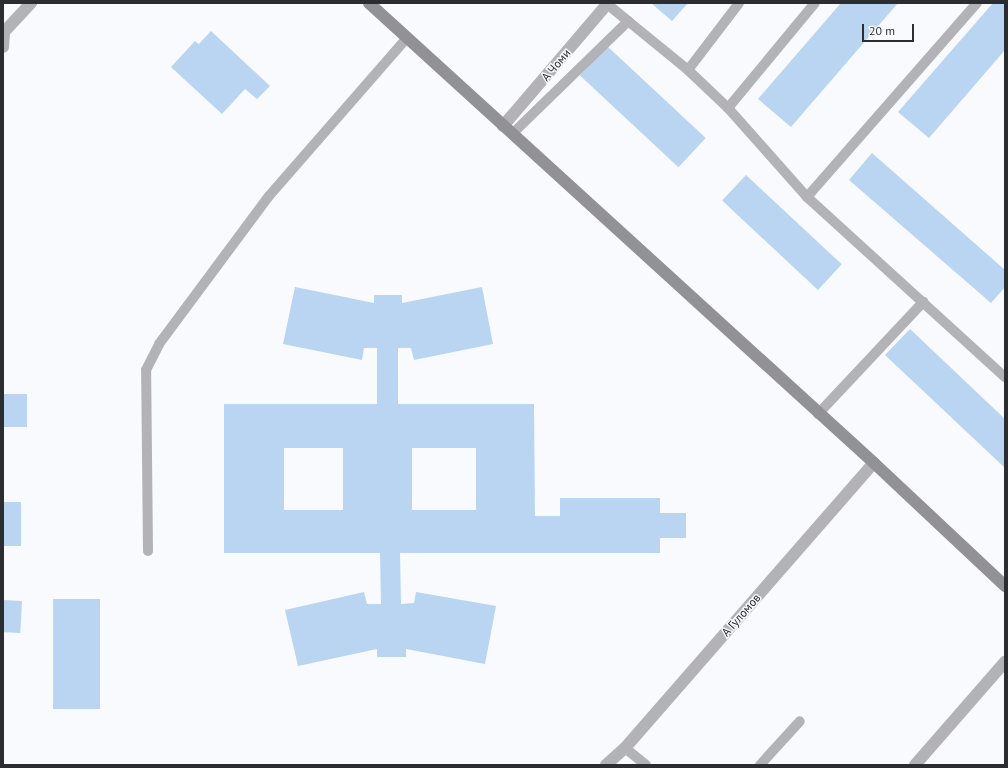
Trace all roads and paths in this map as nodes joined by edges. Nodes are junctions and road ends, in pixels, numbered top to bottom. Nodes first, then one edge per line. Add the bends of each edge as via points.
1 (31, 3) edge
2 (739, 3) edge
3 (815, 3) edge
4 (977, 3) edge
5 (608, 4) edge
6 (373, 5) edge
7 (628, 21) junction
8 (407, 38) junction
9 (3, 47) edge
10 (688, 70) junction
11 (728, 108) junction
12 (508, 130) junction
13 (808, 197) junction
14 (923, 302) junction
15 (1005, 377) edge
16 (818, 414) junction
17 (874, 463) junction
18 (148, 551) dead end
19 (1003, 580) edge
20 (1005, 662) edge
21 (800, 721) dead end
22 (625, 748) junction
23 (606, 765) edge
24 (646, 765) edge
25 (760, 765) edge
26 (915, 765) edge

1 - 9 street via 4,32
2 - 10 lane
3 - 11 lane
4 - 13 lane
5 - 7 lane
5 - 12 street, А Чоми
6 - 8 street
7 - 10 lane
7 - 12 lane
8 - 12 street
8 - 18 lane via 268,196 159,344 146,370
10 - 11 lane
11 - 13 lane
12 - 16 street
13 - 14 lane
14 - 15 lane
14 - 16 lane
16 - 17 street
17 - 19 street
17 - 22 street, А Гуломов
20 - 26 street
21 - 25 lane
22 - 23 street, А Гуломов
22 - 24 lane

